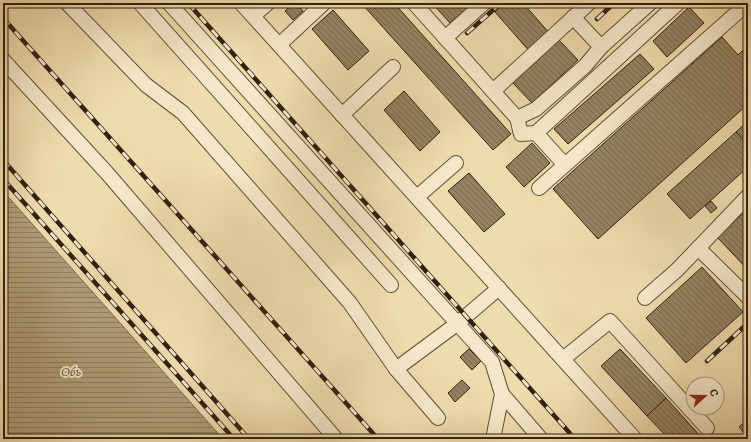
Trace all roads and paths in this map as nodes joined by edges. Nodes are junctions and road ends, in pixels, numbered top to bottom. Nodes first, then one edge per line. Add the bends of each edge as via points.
1 (67, 3) edge
2 (140, 3) edge
3 (168, 3) edge
4 (241, 3) edge
5 (268, 3) edge
6 (414, 3) edge
7 (484, 3) edge
8 (589, 3) edge
9 (650, 3) edge
10 (678, 3) edge
11 (748, 3) edge
12 (323, 4) edge
13 (253, 16) junction
14 (573, 17) junction
15 (445, 38) junction
16 (279, 45) junction
17 (601, 46) junction
18 (3, 60) edge
19 (393, 67) dead end
20 (493, 91) junction
21 (342, 115) junction
22 (517, 118) junction
23 (536, 133) junction
24 (456, 163) dead end
25 (565, 165) junction
26 (539, 188) dead end
27 (748, 196) edge
28 (417, 197) junction
29 (698, 248) junction
30 (391, 285) dead end
31 (499, 288) junction
32 (748, 297) edge
33 (645, 298) dead end
34 (458, 323) junction
35 (563, 359) junction
36 (396, 369) junction
37 (502, 394) junction
38 (438, 418) dead end
39 (707, 428) dead end
40 (336, 439) edge
41 (493, 439) edge
42 (541, 439) edge
43 (635, 439) edge

1 - 36 lane via 146,85 183,113 350,303
2 - 30 lane
3 - 34 lane
4 - 13 lane
5 - 13 lane
6 - 15 lane
7 - 15 lane
8 - 14 lane
9 - 17 lane
10 - 23 lane
11 - 25 lane
12 - 16 lane
13 - 16 lane
14 - 17 lane
14 - 20 lane
15 - 20 lane
16 - 21 lane
17 - 22 lane via 584,66 536,109
18 - 40 lane via 107,173
19 - 21 lane
20 - 22 lane
21 - 28 lane
22 - 23 lane via 521,134
23 - 25 lane
24 - 28 lane
25 - 26 lane
27 - 29 lane
28 - 31 lane
29 - 32 lane
29 - 33 lane
31 - 34 lane
31 - 35 lane
34 - 36 lane
34 - 37 lane via 492,362
35 - 39 lane via 610,321
35 - 43 lane
36 - 38 lane
37 - 41 lane
37 - 42 lane

